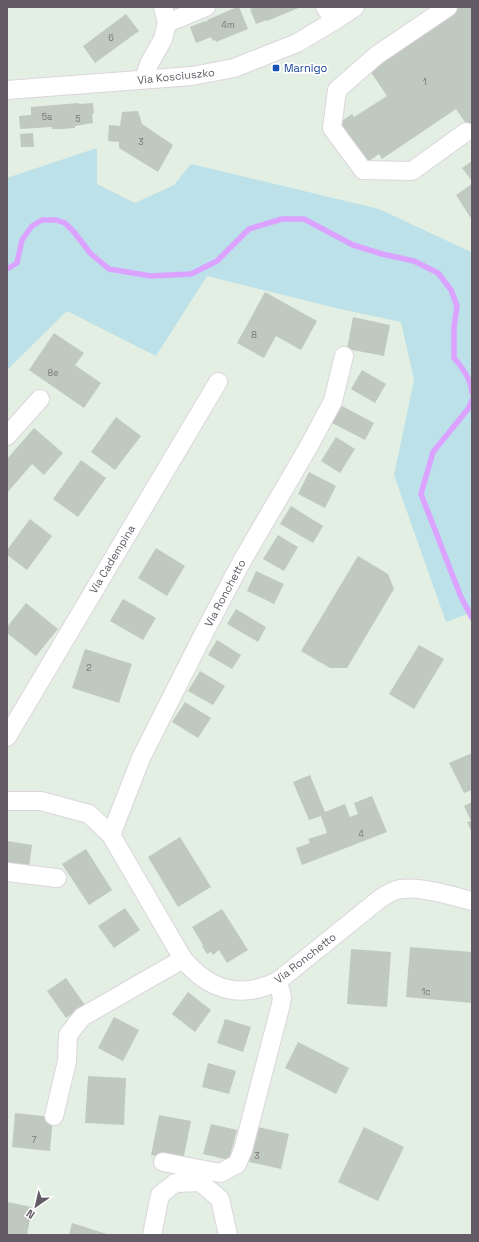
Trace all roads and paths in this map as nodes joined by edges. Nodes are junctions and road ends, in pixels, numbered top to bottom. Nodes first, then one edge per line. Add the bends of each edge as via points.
1 (206, 7) edge
2 (355, 7) edge
3 (448, 7) edge
4 (329, 14) edge
5 (165, 15) edge
6 (144, 79) junction
7 (7, 90) edge
8 (466, 132) dead end
9 (344, 356) dead end
10 (218, 382) dead end
11 (40, 399) dead end
12 (7, 436) edge
13 (7, 737) edge
14 (7, 801) edge
15 (111, 834) junction
16 (7, 872) edge
17 (57, 878) dead end
18 (472, 901) edge
19 (183, 959) junction
20 (278, 981) junction
21 (54, 1116) dead end
22 (163, 1162) dead end
23 (152, 1235) edge
24 (228, 1235) edge

1 - 5 street
2 - 4 street, Via Kosciuszko
3 - 8 street via 377,55 337,90 332,128 363,170 412,171
4 - 6 street, Via Kosciuszko via 297,43 234,68 192,76
5 - 6 street via 163,39
6 - 7 street, Via Kosciuszko
9 - 15 street, Via Ronchetto via 333,401 204,633 141,758
10 - 13 street, Via Cadempina
11 - 12 street
14 - 15 street, Via Ronchetto via 41,802 89,814
15 - 19 street, Via Ronchetto
16 - 17 street
18 - 20 street, Via Ronchetto via 414,888 393,891
19 - 20 street, Via Ronchetto via 203,979 233,990 248,991
19 - 21 street via 82,1017 68,1035 67,1061
20 - 22 street via 281,1004 243,1150 237,1164 220,1173
23 - 24 street via 160,1195 174,1184 200,1182 220,1199

